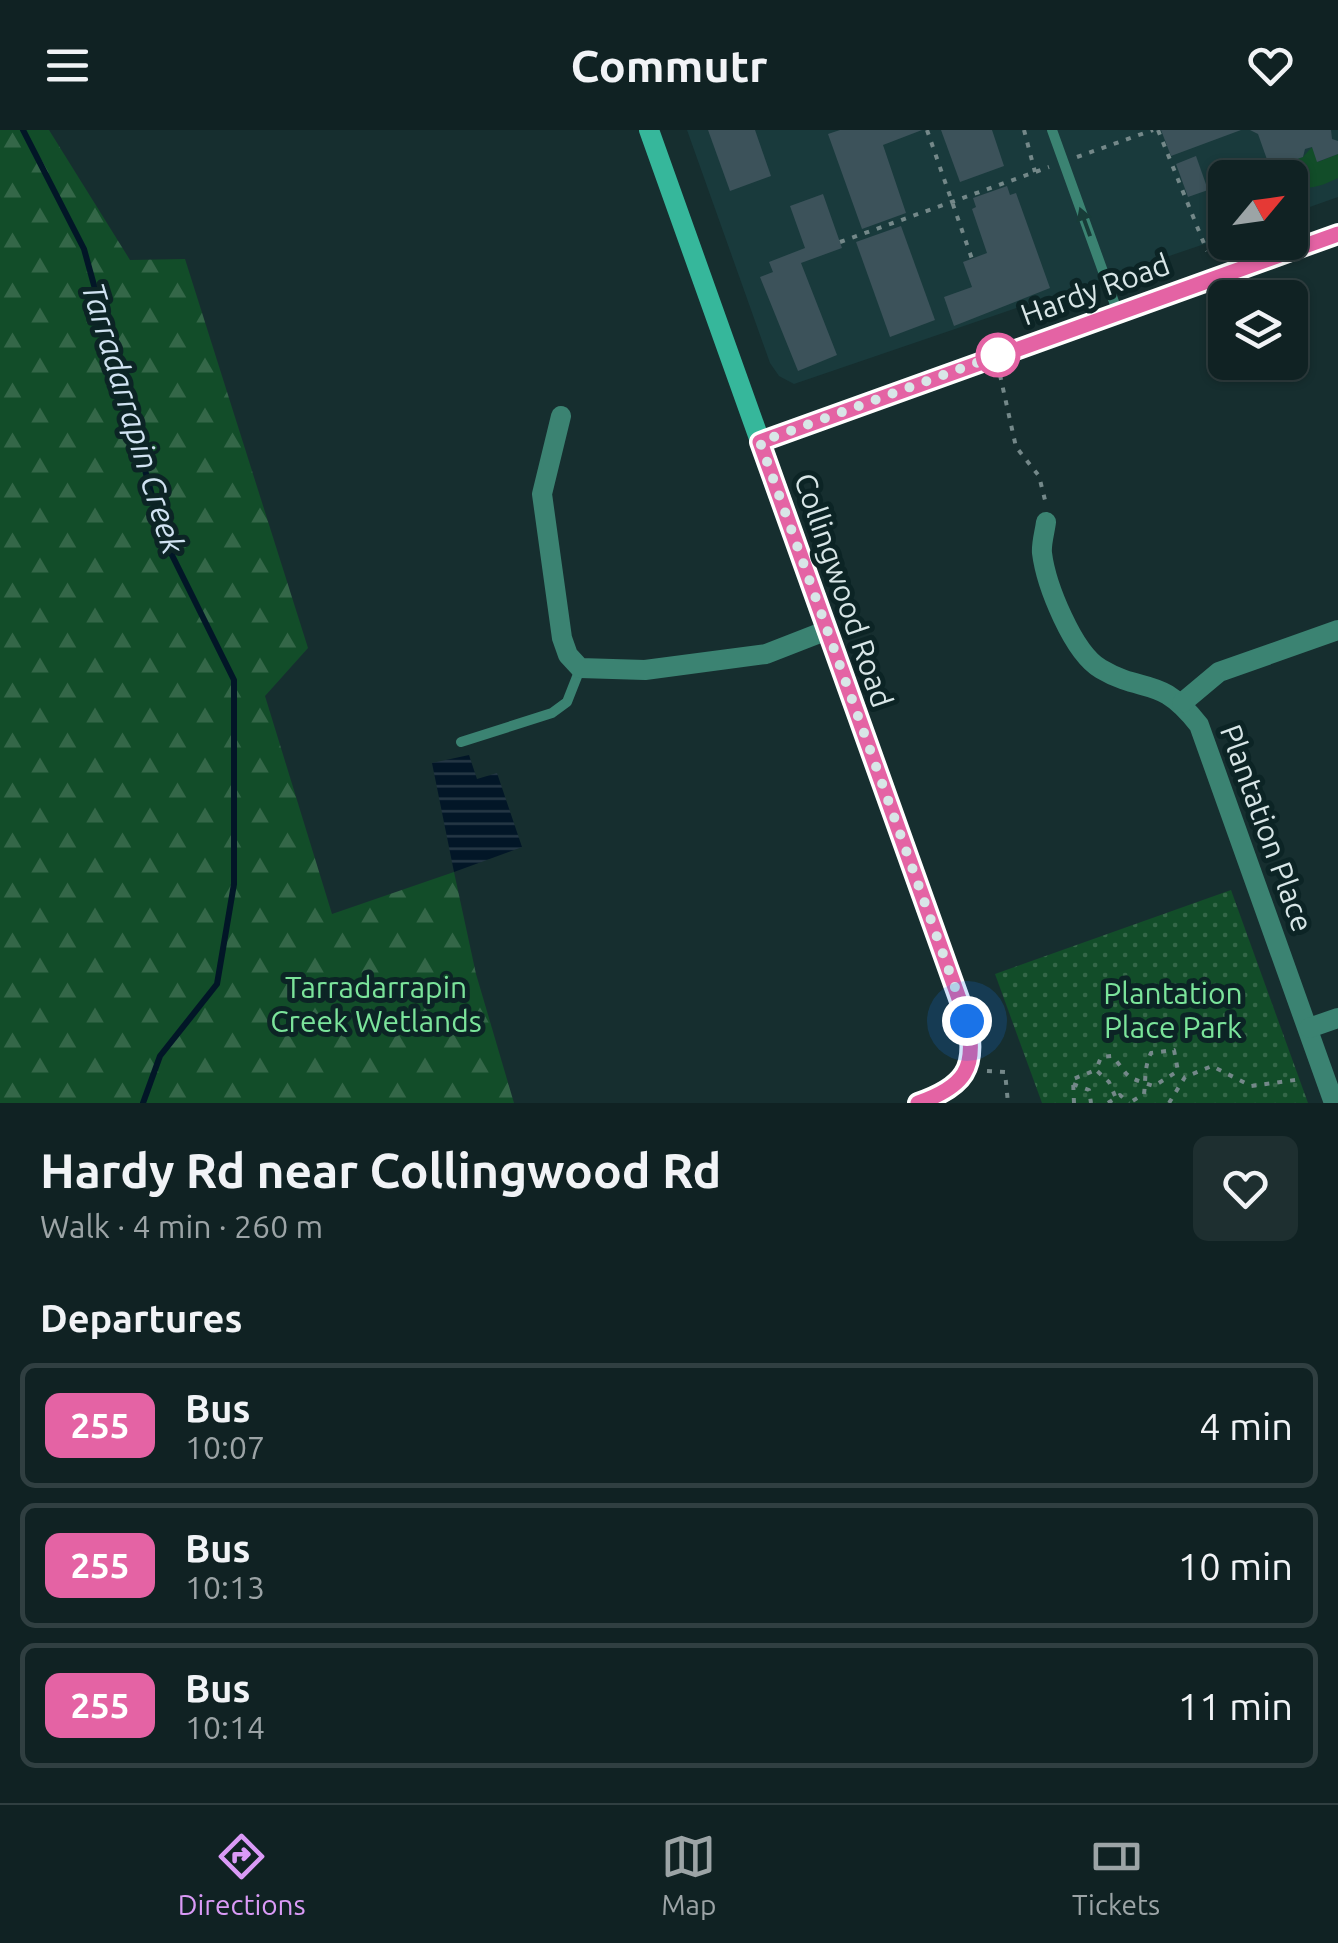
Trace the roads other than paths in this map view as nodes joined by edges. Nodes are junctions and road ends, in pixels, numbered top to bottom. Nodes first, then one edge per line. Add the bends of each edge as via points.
1 (649, 130) edge
2 (1052, 130) edge
3 (1338, 234) edge
4 (1118, 313) junction
5 (561, 416) dead end
6 (760, 442) junction
7 (1046, 522) road end
8 (1338, 630) edge
9 (825, 631) junction
10 (580, 668) junction
11 (1182, 703) junction
12 (460, 742) dead end
13 (1338, 1018) edge
14 (1309, 1028) junction
15 (918, 1103) edge
16 (1334, 1103) edge

1 - 6 street, Collingwood Road
4 -> 2 lane
3 - 4 street, Hardy Road
4 - 6 street, Hardy Road
5 - 10 street via 542,494 562,638
6 - 9 street, Collingwood Road
7 - 11 street, Plantation Place via 1042,552 1082,656
8 - 11 street via 1218,672
9 - 10 street via 766,654 646,670
9 - 15 street, Collingwood Road via 974,1048 967,1071 942,1095
10 - 12 lane via 567,702 552,713
11 - 14 street, Plantation Place via 1199,725
13 - 14 street
14 - 16 street, Plantation Place

